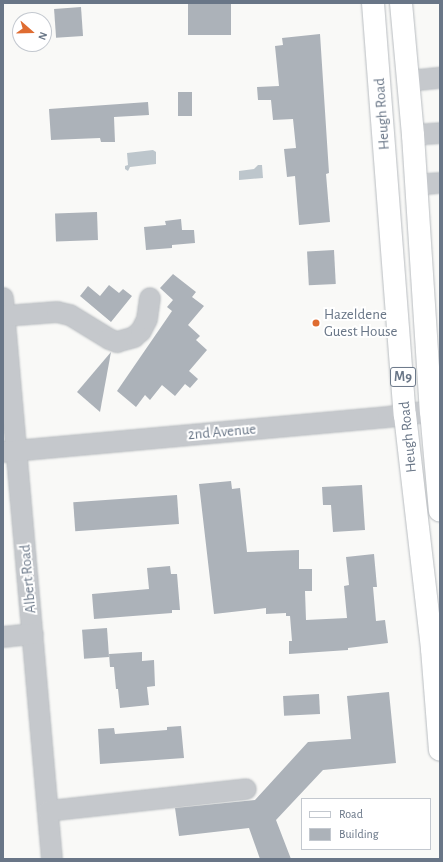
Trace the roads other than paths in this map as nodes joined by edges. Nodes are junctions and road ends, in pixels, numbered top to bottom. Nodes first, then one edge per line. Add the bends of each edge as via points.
1 (371, 3) edge
2 (401, 3) edge
3 (440, 78) edge
4 (408, 81) junction
5 (440, 133) edge
6 (413, 136) junction
7 (440, 183) edge
8 (416, 185) junction
9 (150, 298) dead end
10 (4, 307) edge
11 (435, 410) edge
12 (405, 415) junction
13 (10, 451) edge
14 (440, 512) edge
15 (33, 634) junction
16 (3, 637) edge
17 (440, 750) edge
18 (246, 789) dead end
19 (48, 811) junction
20 (54, 858) edge

1 - 12 main road, Heugh Road / M9
2 - 4 main road, Heugh Road / M9
3 - 4 street
4 - 6 main road, Heugh Road / M9
5 - 6 street
6 - 8 main road, Heugh Road / M9
7 - 8 street
8 - 11 main road, Heugh Road / M9
9 - 10 street via 147,319 141,330 134,337 117,342 70,315
10 - 13 street, Albert Road
11 - 12 street, 2nd Avenue
11 - 14 main road, Heugh Road / M9
12 - 13 street, 2nd Avenue
12 - 17 main road, Heugh Road / M9 via 432,650
13 - 15 street, Albert Road
15 - 16 street
15 - 19 street, Albert Road
18 - 19 street
19 - 20 street, Albert Road

